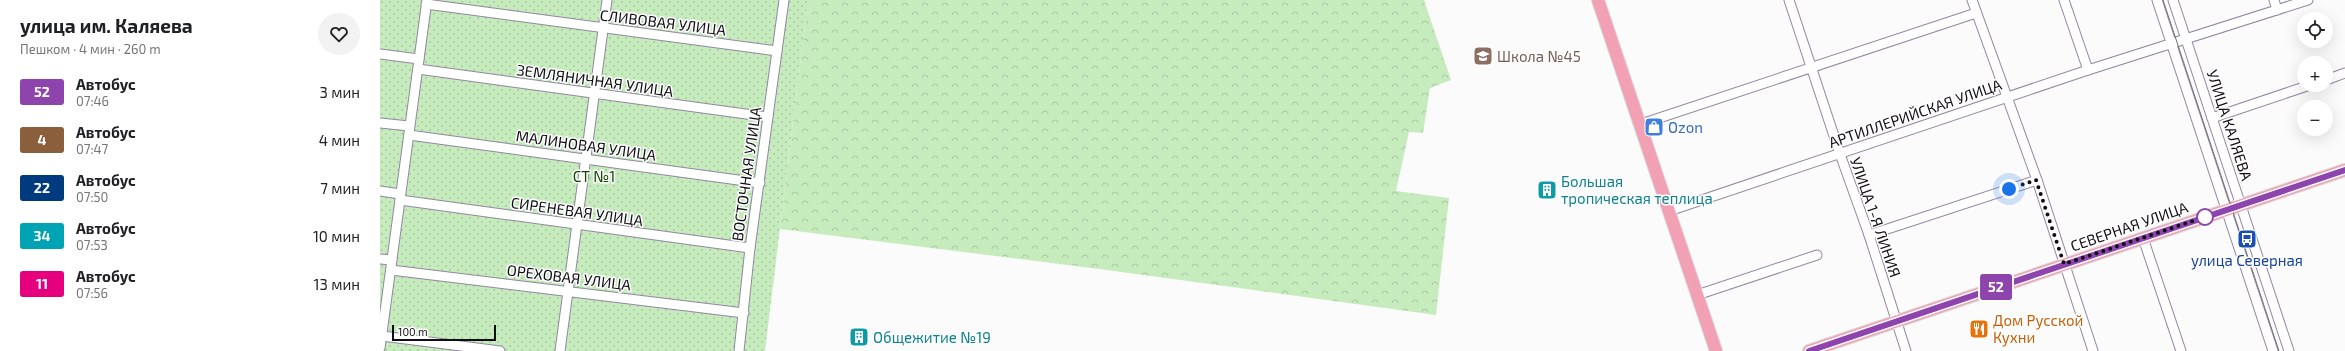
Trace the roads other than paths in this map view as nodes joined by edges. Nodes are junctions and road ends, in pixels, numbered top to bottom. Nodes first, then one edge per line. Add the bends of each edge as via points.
1 (607, 0) edge
2 (784, 0) edge
3 (1598, 0) edge
4 (1789, 0) edge
5 (1972, 0) edge
6 (2064, 0) edge
7 (2157, 0) edge
8 (2173, 0) edge
9 (2274, 0) edge
10 (2308, 0) edge
11 (426, 2) edge
12 (2277, 10) junction
13 (1976, 13) junction
14 (603, 28) junction
15 (2186, 40) junction
16 (2172, 44) junction
17 (777, 51) junction
18 (380, 54) edge
19 (419, 59) junction
20 (1813, 68) junction
21 (418, 70) junction
22 (2088, 70) junction
23 (2345, 74) edge
24 (2333, 78) edge
25 (2297, 89) edge
26 (594, 94) junction
27 (2005, 97) junction
28 (768, 118) junction
29 (2212, 118) junction
30 (380, 123) edge
31 (1641, 124) junction
32 (409, 130) junction
33 (1840, 154) junction
34 (586, 159) junction
35 (2345, 170) edge
36 (2036, 180) junction
37 (760, 183) junction
38 (380, 192) edge
39 (400, 197) junction
40 (2242, 205) junction
41 (2227, 210) junction
42 (1669, 211) junction
43 (578, 225) junction
44 (1869, 235) junction
45 (2143, 238) junction
46 (750, 248) junction
47 (1817, 255) dead end
48 (380, 259) edge
49 (392, 260) junction
50 (2064, 264) junction
51 (391, 270) junction
52 (568, 291) junction
53 (1697, 295) junction
54 (744, 313) junction
55 (1896, 322) junction
56 (381, 343) edge
57 (500, 351) edge
58 (560, 351) edge
59 (739, 351) edge
60 (1716, 351) edge
61 (1809, 351) edge
62 (1906, 351) edge
63 (2093, 351) edge
64 (2181, 351) edge
65 (2273, 351) edge
66 (2289, 351) edge

1 - 14 street
2 - 17 street, ВОСТОЧНАЯ УЛИЦА
3 - 31 main road
4 - 20 street, УЛИЦА 1-Я ЛИНИЯ
5 - 13 street
6 - 22 street
7 - 16 street, УЛИЦА КАЛЯЕВА
8 - 15 street, УЛИЦА КАЛЯЕВА
9 - 12 street
10 - 12 street
11 - 14 street, СЛИВОВАЯ УЛИЦА
11 - 19 street
12 - 15 street
13 - 20 street
13 - 27 street
14 - 17 street, СЛИВОВАЯ УЛИЦА
14 - 26 street
15 - 16 street, АРТИЛЛЕРИЙСКАЯ УЛИЦА
15 - 29 street, УЛИЦА КАЛЯЕВА
16 - 22 street, АРТИЛЛЕРИЙСКАЯ УЛИЦА
16 - 41 street, УЛИЦА КАЛЯЕВА
17 - 28 street, ВОСТОЧНАЯ УЛИЦА
18 - 19 street
19 - 21 street
20 - 31 street
20 - 33 street, УЛИЦА 1-Я ЛИНИЯ
21 - 26 street, ЗЕМЛЯНИЧНАЯ УЛИЦА
21 - 32 street
22 - 27 street, АРТИЛЛЕРИЙСКАЯ УЛИЦА
23 - 24 street
25 - 29 street
26 - 28 street, ЗЕМЛЯНИЧНАЯ УЛИЦА
26 - 34 street
27 - 33 street, АРТИЛЛЕРИЙСКАЯ УЛИЦА
27 - 36 street
28 - 37 street, ВОСТОЧНАЯ УЛИЦА
29 - 40 street, УЛИЦА КАЛЯЕВА
30 - 32 street, МАЛИНОВАЯ УЛИЦА
31 - 42 main road
32 - 34 street, МАЛИНОВАЯ УЛИЦА
32 - 39 street
33 - 42 street, АРТИЛЛЕРИЙСКАЯ УЛИЦА
33 - 44 street, УЛИЦА 1-Я ЛИНИЯ
34 - 37 street, МАЛИНОВАЯ УЛИЦА
34 - 43 street
35 - 40 main road, СЕВЕРНАЯ УЛИЦА
36 - 44 street
36 - 50 street
37 - 46 street, ВОСТОЧНАЯ УЛИЦА
38 - 39 street, СИРЕНЕВАЯ УЛИЦА
39 - 43 street, СИРЕНЕВАЯ УЛИЦА
39 - 49 street
40 - 41 main road, СЕВЕРНАЯ УЛИЦА
40 - 66 street, УЛИЦА КАЛЯЕВА
41 - 45 main road, СЕВЕРНАЯ УЛИЦА
41 - 65 street, УЛИЦА КАЛЯЕВА
42 - 53 main road
43 - 46 street, СИРЕНЕВАЯ УЛИЦА
43 - 52 street
44 - 55 street, УЛИЦА 1-Я ЛИНИЯ
45 - 50 main road, СЕВЕРНАЯ УЛИЦА
45 - 64 street
46 - 54 street, ВОСТОЧНАЯ УЛИЦА
47 - 53 street
48 - 49 street
49 - 51 street
50 - 55 main road, СЕВЕРНАЯ УЛИЦА
50 - 63 street
51 - 52 street, ОРЕХОВАЯ УЛИЦА
51 - 56 street
52 - 54 street, ОРЕХОВАЯ УЛИЦА
52 - 58 street
53 - 60 main road
54 - 59 street, ВОСТОЧНАЯ УЛИЦА
55 - 61 main road, СЕВЕРНАЯ УЛИЦА
55 - 62 street, УЛИЦА 1-Я ЛИНИЯ
56 - 57 street

